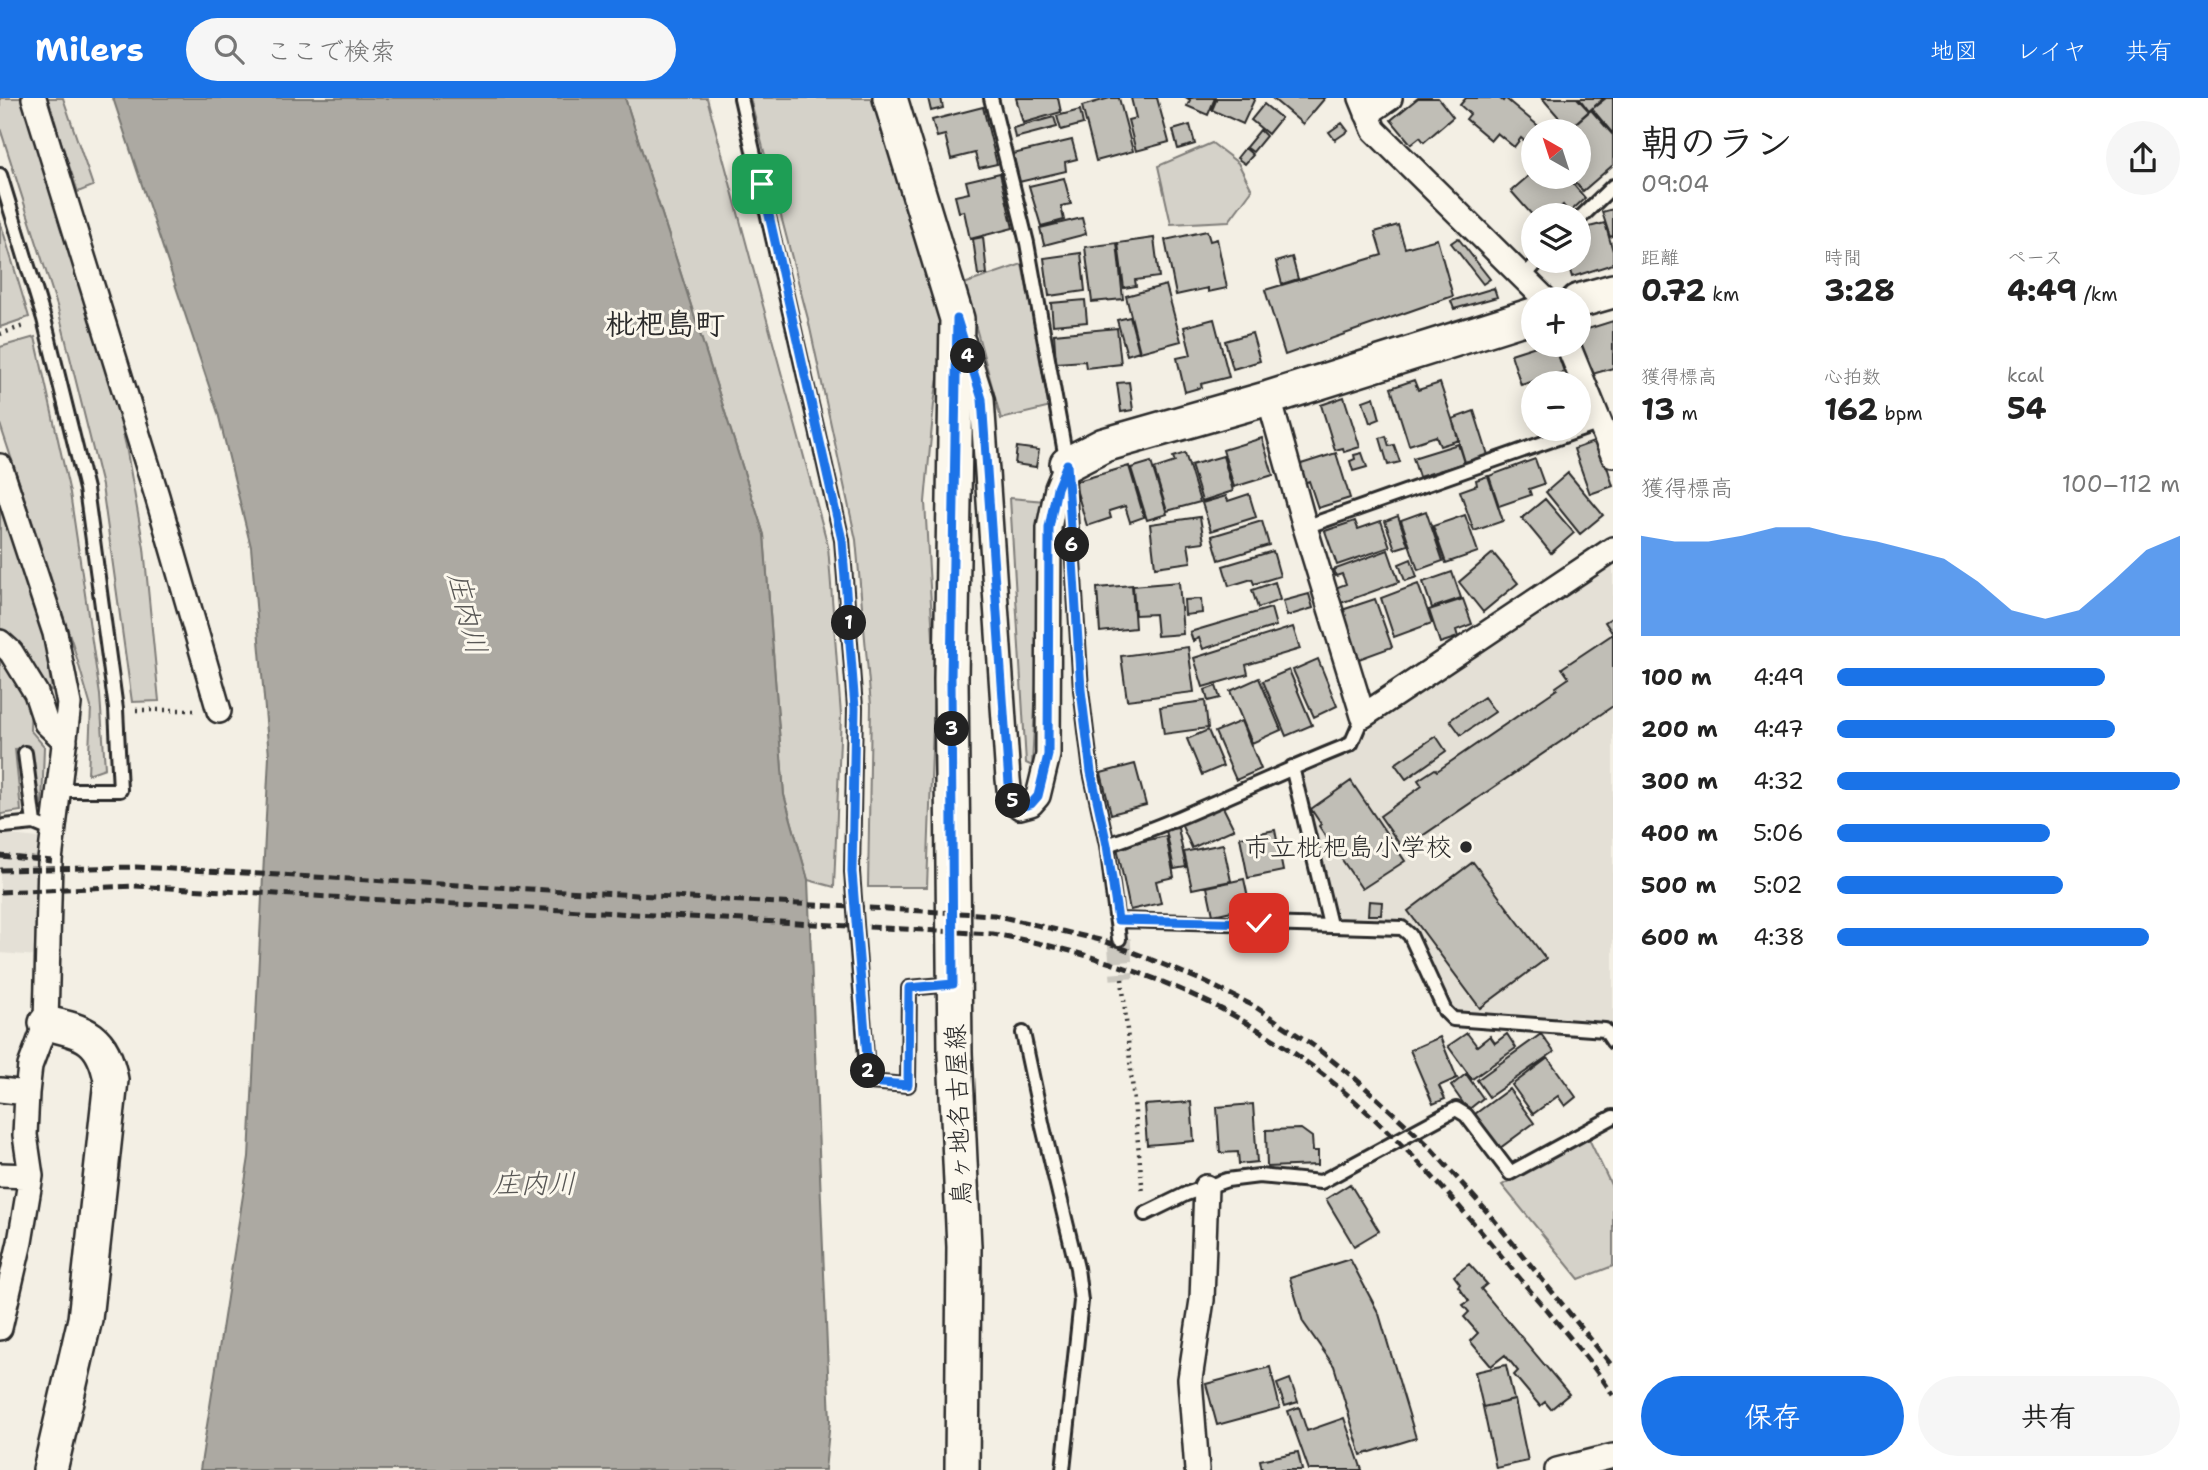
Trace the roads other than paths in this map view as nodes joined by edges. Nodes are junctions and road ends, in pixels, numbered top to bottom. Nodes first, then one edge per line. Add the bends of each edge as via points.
1 (34, 98) edge
2 (741, 98) edge
3 (890, 98) edge
4 (992, 98) edge
5 (1390, 98) edge
6 (1364, 106) edge
7 (0, 175) edge
8 (1613, 186) edge
9 (1591, 207) edge
10 (1521, 260) edge
11 (1613, 291) edge
12 (1591, 297) edge
13 (957, 319) junction
14 (1521, 319) edge
15 (1573, 357) edge
16 (1269, 398) junction
17 (1600, 423) junction
18 (1613, 455) edge
19 (1067, 464) junction
20 (0, 466) edge
21 (1305, 527) junction
22 (1613, 549) edge
23 (0, 642) edge
24 (219, 711) road end
25 (1363, 716) junction
26 (65, 741) junction
27 (25, 753) dead end
28 (1292, 767) junction
29 (59, 790) junction
30 (4, 826) dead end
31 (44, 827) junction
32 (1107, 845) junction
33 (1118, 920) junction
34 (1330, 925) junction
35 (1119, 939) tunnel mouth
36 (953, 984) junction
37 (46, 1023) junction
38 (1023, 1033) dead end
39 (1613, 1042) edge
40 (0, 1090) edge
41 (27, 1093) junction
42 (1613, 1117) edge
43 (0, 1175) edge
44 (31, 1176) junction
45 (1206, 1187) junction
46 (1145, 1214) road end
47 (0, 1328) edge
48 (1613, 1456) edge
49 (50, 1470) edge
50 (962, 1470) edge
51 (1063, 1470) edge
52 (1197, 1470) edge
53 (1557, 1470) edge

1 - 24 street via 158,496
2 - 36 lane via 842,540 855,708 852,872 869,1082 908,1085 909,988
3 - 13 main road, 鳥ヶ地名古屋線
4 - 19 lane via 1029,252
5 - 6 street
6 - 10 street via 1374,130
7 - 29 lane via 44,319 86,489 116,709 120,790
8 - 9 lane
11 - 12 main road
13 - 19 street via 982,399 1008,779 1010,798 1020,807 1038,796 1048,755 1049,528
13 - 36 main road, 鳥ヶ地名古屋線 via 951,678
14 - 16 main road
15 - 17 street
16 - 19 main road via 1104,445
16 - 21 street
17 - 18 street
17 - 21 lane
19 - 32 lane via 1081,690 1091,772
20 - 26 street via 55,633 69,704
21 - 25 street
22 - 25 street
23 - 26 street via 36,693 46,723
25 - 28 lane via 1351,744
26 - 29 street
27 - 31 lane
28 - 32 lane via 1152,830
28 - 34 lane
29 - 31 street
30 - 31 lane
31 - 37 street via 50,860
32 - 33 lane
33 - 34 lane
33 - 35 lane
34 - 39 lane via 1402,928 1410,935 1453,1019 1605,1030
36 - 50 main road, 鳥ヶ地名古屋線 via 964,1247
37 - 41 street via 30,1066
37 - 49 main road via 80,1031 99,1044 111,1080 85,1319
38 - 51 lane via 1081,1301
40 - 41 street
41 - 44 street via 25,1135
42 - 45 lane via 1510,1173 1466,1115 1456,1109 1321,1182 1259,1176
43 - 44 street
44 - 47 street
45 - 46 lane
45 - 52 street via 1202,1300 1190,1379
48 - 53 street

